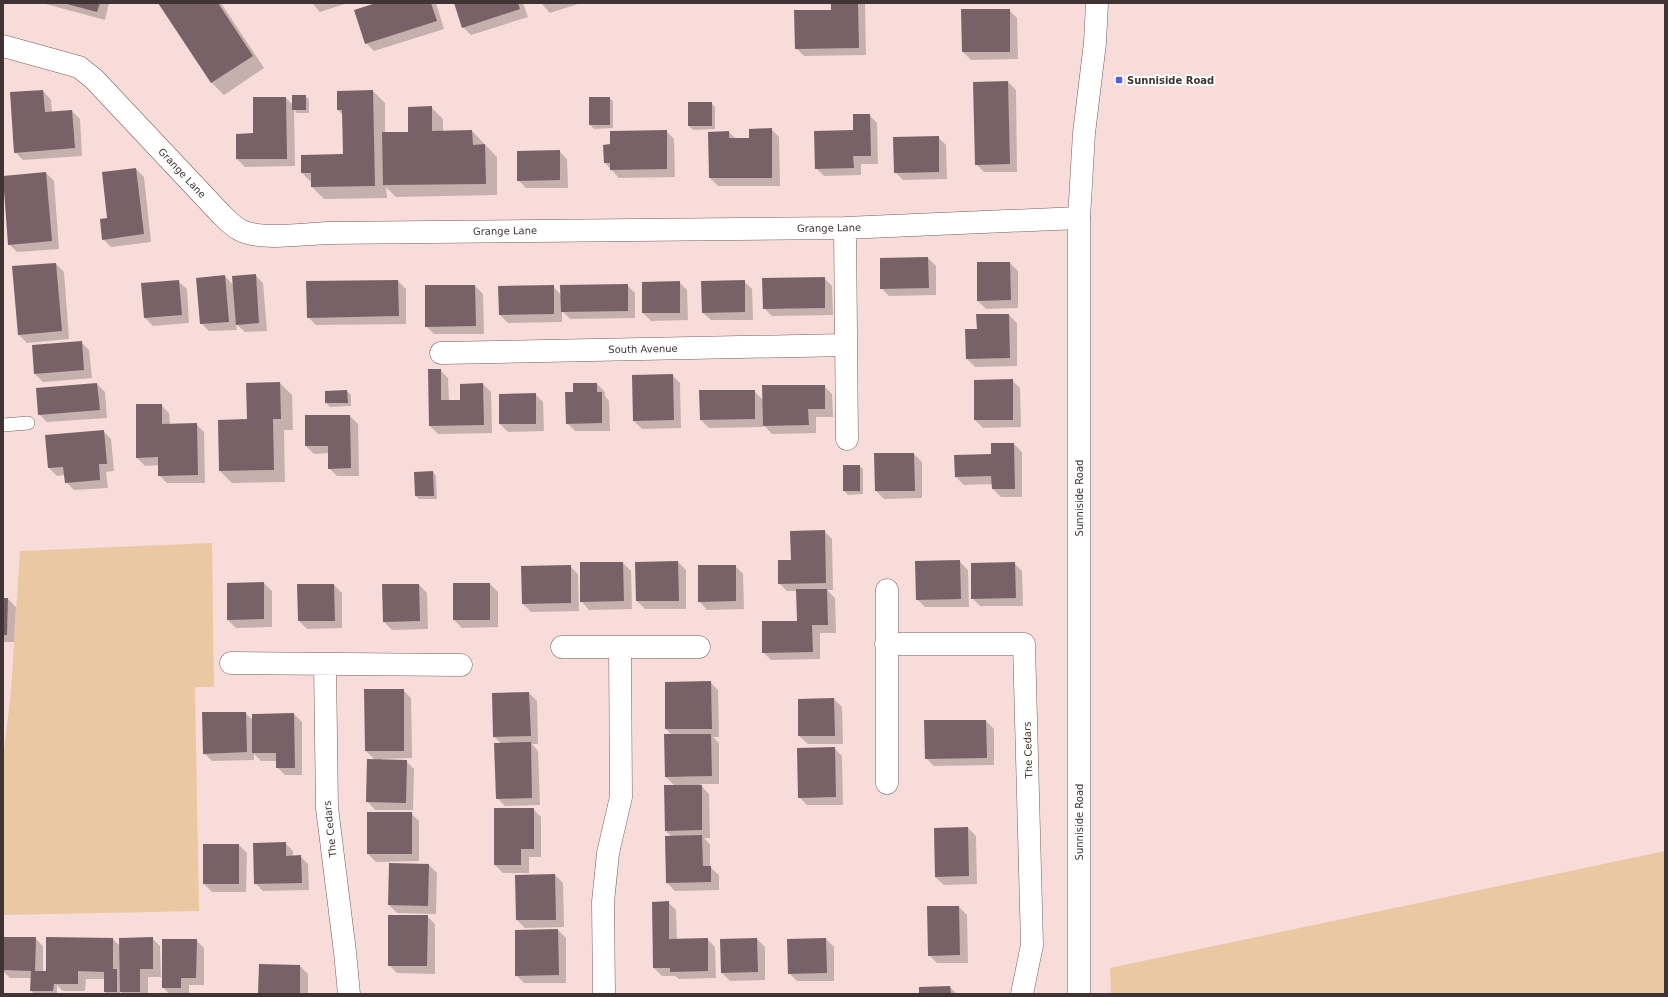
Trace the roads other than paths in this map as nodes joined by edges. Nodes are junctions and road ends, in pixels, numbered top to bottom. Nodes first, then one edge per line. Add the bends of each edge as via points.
1 (1097, 3) edge
2 (3, 46) edge
3 (1080, 218) junction
4 (845, 228) junction
5 (846, 344) junction
6 (441, 352) dead end
7 (28, 423) dead end
8 (3, 425) edge
9 (847, 439) dead end
10 (887, 590) dead end
11 (886, 644) junction
12 (562, 647) dead end
13 (620, 647) junction
14 (699, 647) dead end
15 (231, 663) dead end
16 (325, 664) junction
17 (462, 665) dead end
18 (887, 783) dead end
19 (348, 994) edge
20 (604, 994) edge
21 (1022, 994) edge
22 (1079, 994) edge

1 - 3 street, Sunniside Road via 1084,133
2 - 4 street, Grange Lane via 79,67 94,79 220,213 243,232 282,235
3 - 4 street, Grange Lane
3 - 22 street, Sunniside Road
4 - 5 street
5 - 6 street, South Avenue
5 - 9 street
7 - 8 lane
10 - 11 street
11 - 18 street
11 - 21 street, The Cedars via 1024,644 1032,945
12 - 13 street
13 - 14 street
13 - 20 street via 621,797 608,853 603,902
15 - 16 street
16 - 17 street
16 - 19 street, The Cedars via 326,808

